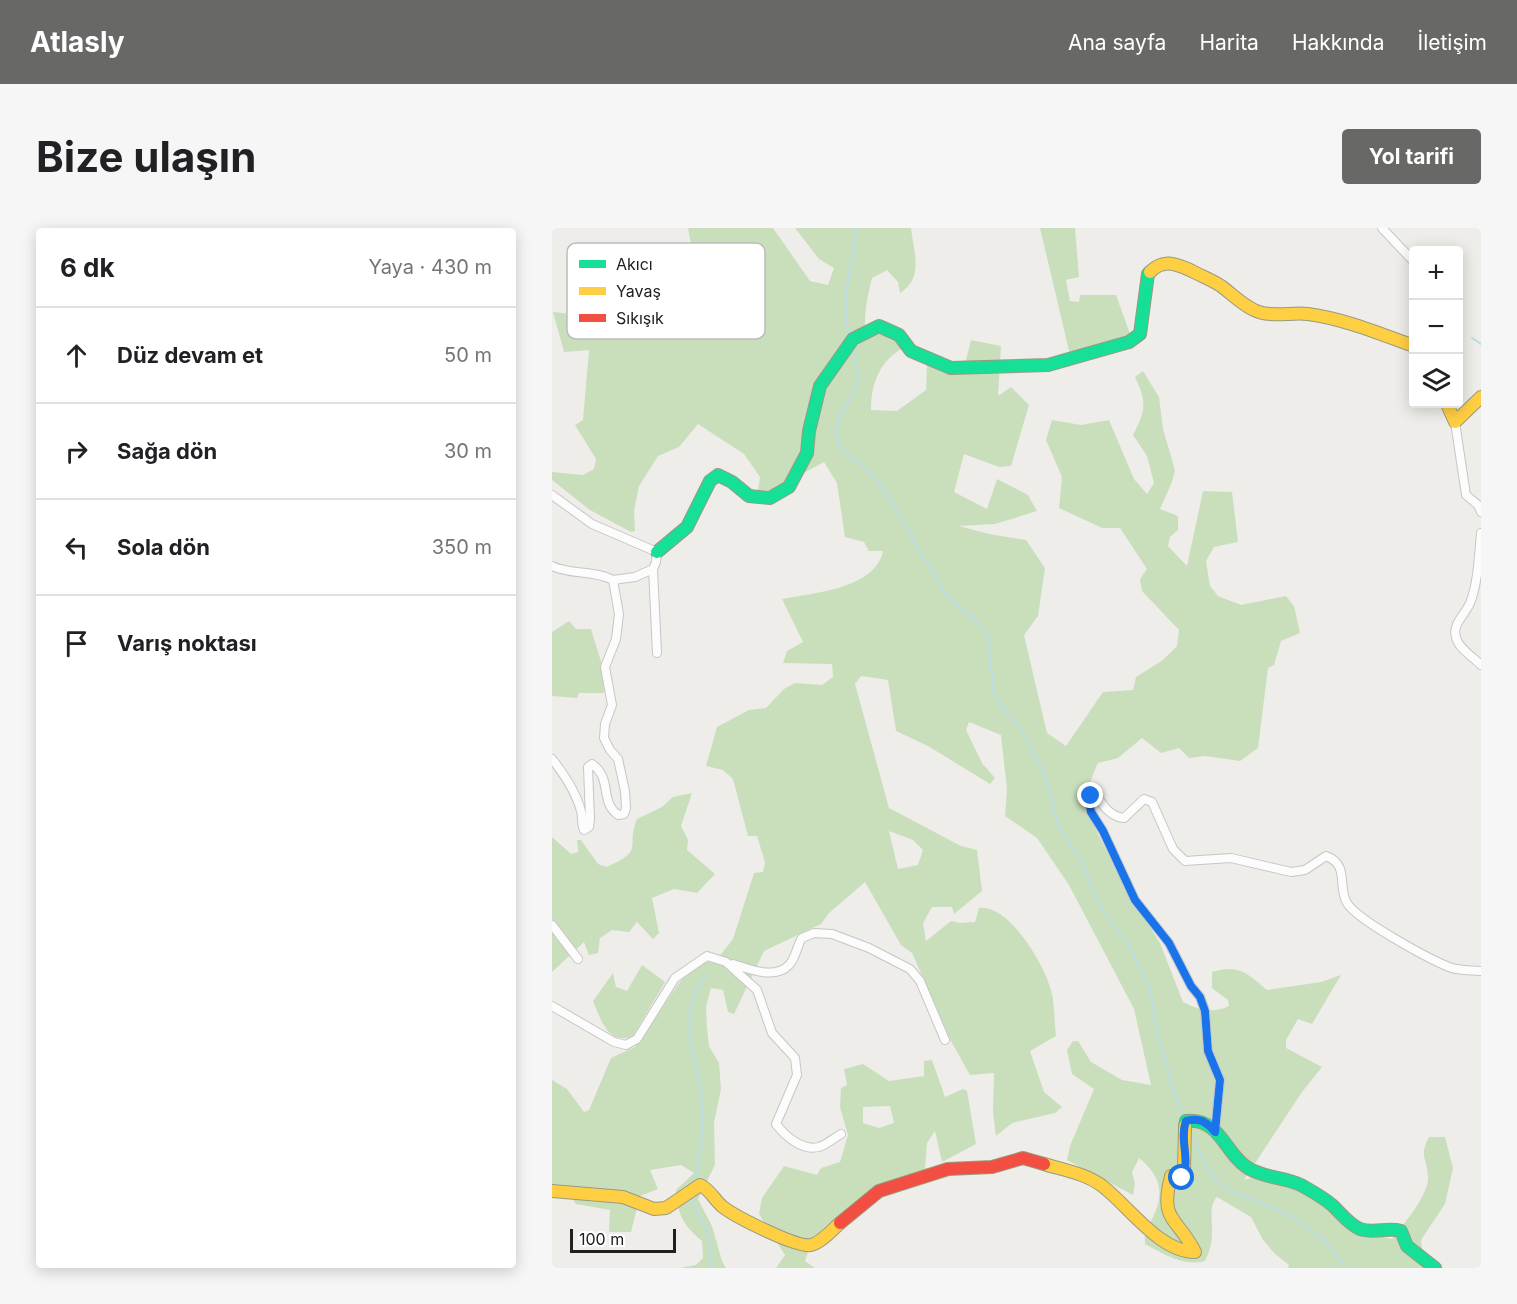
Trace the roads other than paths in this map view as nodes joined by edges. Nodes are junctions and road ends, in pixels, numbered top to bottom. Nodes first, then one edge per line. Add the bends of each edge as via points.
1 (1382, 228) edge
2 (1409, 258) edge
3 (1409, 345) edge
4 (1481, 397) edge
5 (1449, 408) edge
6 (1455, 422) junction
7 (552, 495) edge
8 (1481, 512) edge
9 (1481, 533) edge
10 (657, 552) junction
11 (552, 566) edge
12 (653, 569) junction
13 (613, 580) junction
14 (657, 653) dead end
15 (1481, 665) edge
16 (552, 759) edge
17 (552, 926) edge
18 (578, 959) dead end
19 (726, 962) junction
20 (1481, 970) edge
21 (552, 1006) edge
22 (945, 1040) dead end
23 (1215, 1132) junction
24 (841, 1134) dead end
25 (552, 1191) edge
26 (1435, 1268) edge

1 - 2 street
3 - 10 street via 1334,319 1255,310 1220,285 1167,263 1158,264 1148,274 1140,334 1129,342 1048,365 951,368 911,351 899,335 879,326 853,339 820,386 807,453 789,487 770,498 749,496 718,475 710,481 687,527
4 - 6 street
5 - 6 street
6 - 8 street via 1466,495
7 - 10 street via 592,524
9 - 15 street via 1470,603 1455,626 1459,645
10 - 12 street
11 - 13 street
12 - 13 street
12 - 14 street
13 - 16 street via 619,614 616,639 605,667 612,705 604,738 618,759 625,791 624,814 618,815 611,808 601,770 592,764 588,767 591,819 584,830 566,777
17 - 18 street
19 - 21 street via 707,956 675,978 637,1039 626,1045
19 - 22 street via 774,972 789,965 802,938 814,933 832,934 910,969 920,981
19 - 24 street via 757,990 772,1034 795,1058 796,1075 776,1124 786,1137 802,1145 817,1147
20 - 23 street via 1450,968 1412,950 1358,914 1347,903 1335,859 1326,856 1305,870 1291,872 1231,858 1185,861 1173,849 1152,802 1144,799 1124,818 1119,818 1096,795 1091,796 1091,812 1135,900 1169,943 1200,997 1208,1051 1220,1080
23 - 25 street via 1200,1120 1186,1121 1186,1170 1182,1178 1171,1176 1165,1194 1171,1220 1196,1252 1174,1248 1086,1176 1023,1158 992,1167 948,1168 879,1191 813,1245 800,1245 735,1216 700,1185 666,1208 654,1209 623,1197
23 - 26 street via 1245,1166 1260,1174 1289,1180 1316,1194 1364,1231 1391,1227 1401,1232 1407,1246

